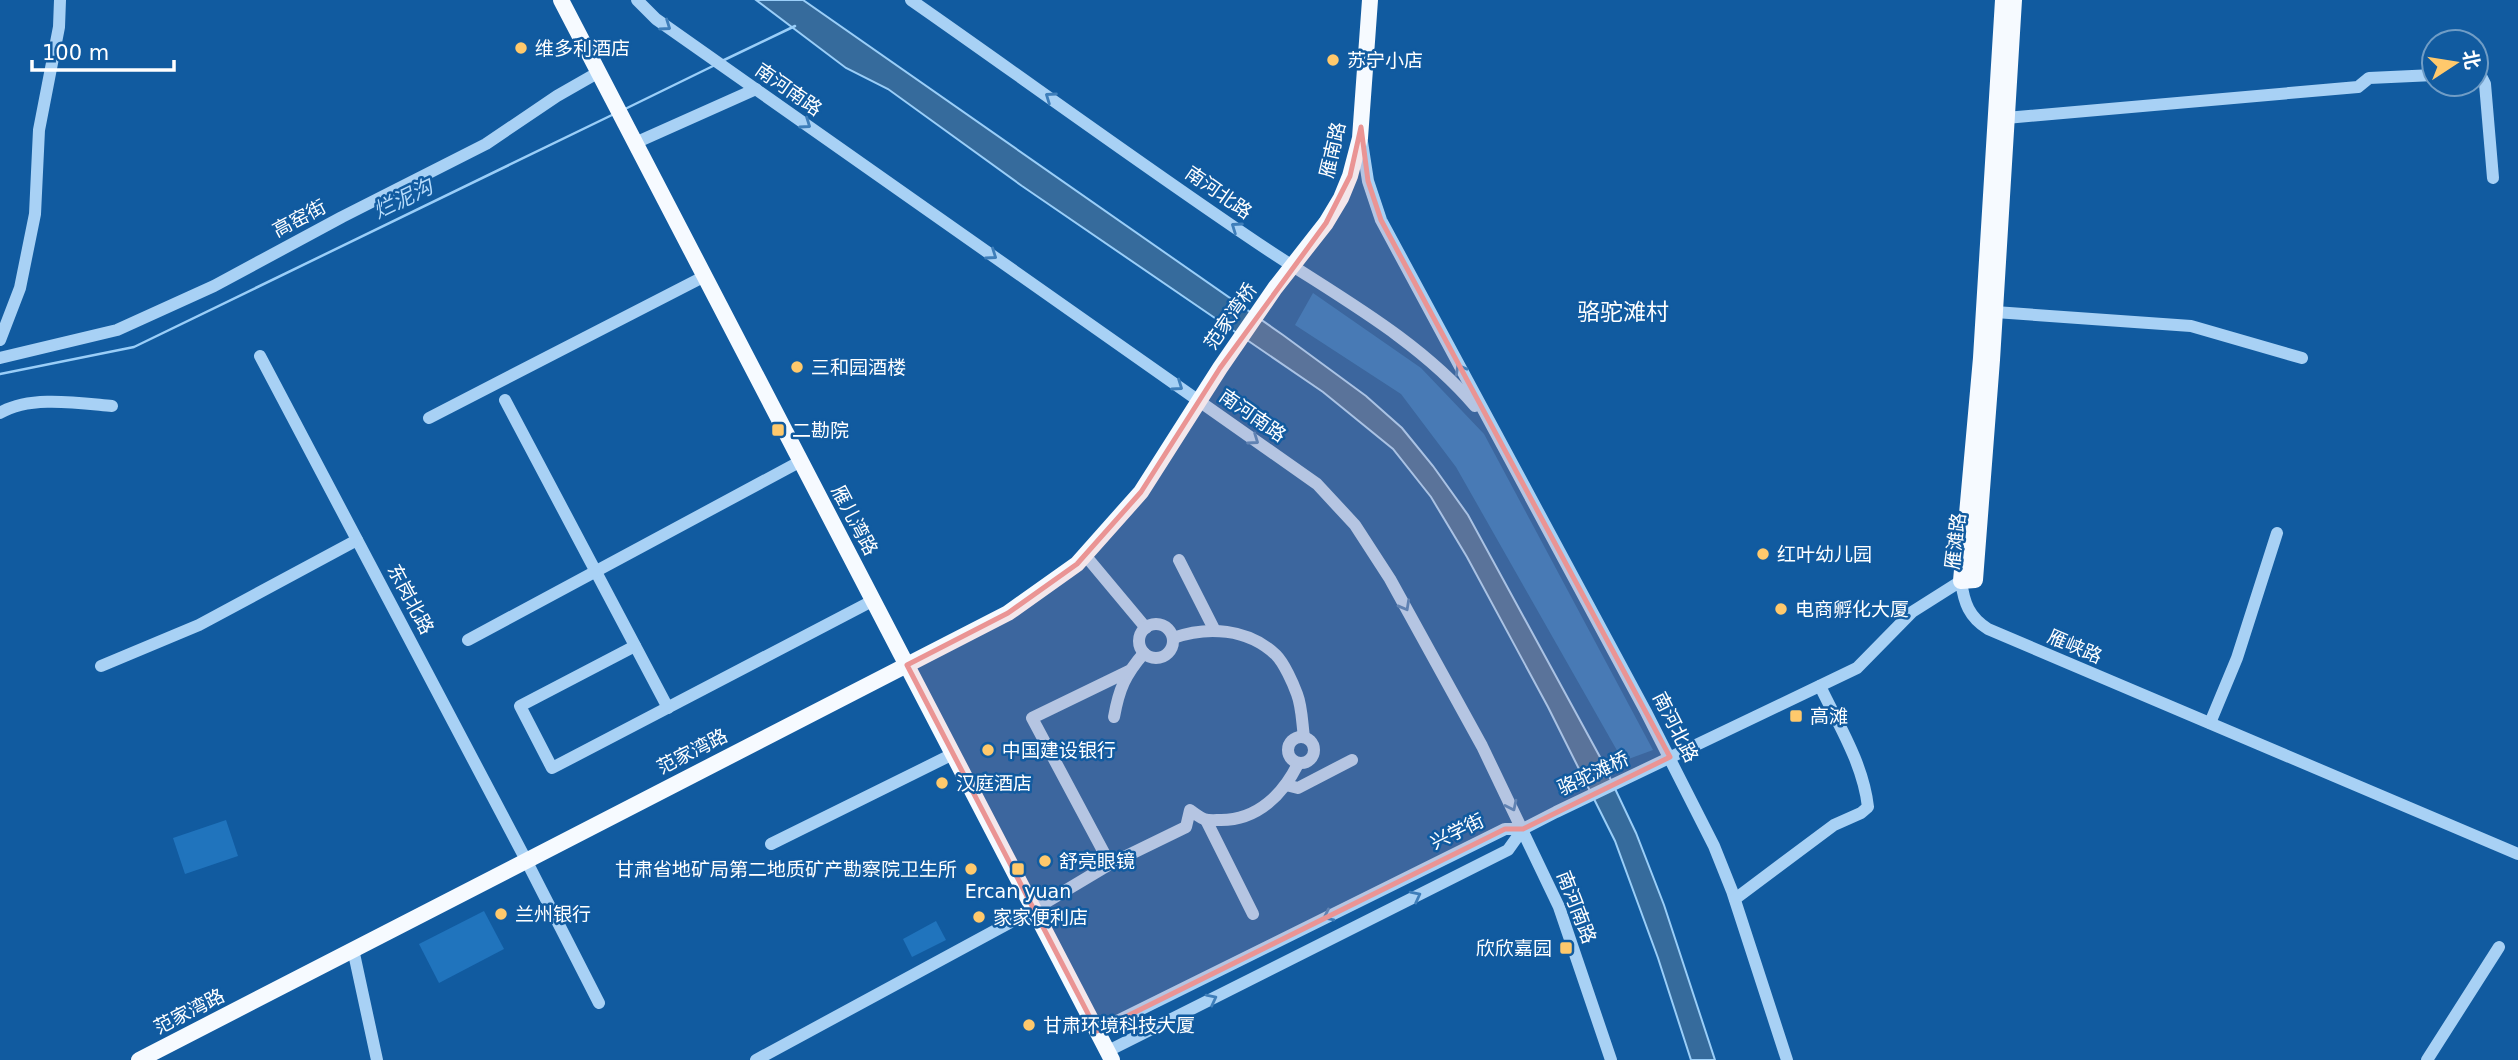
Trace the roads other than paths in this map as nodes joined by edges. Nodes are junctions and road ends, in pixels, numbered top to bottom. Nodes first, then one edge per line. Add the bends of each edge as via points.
1 (60, 0) edge
2 (561, 0) edge
3 (637, 0) edge
4 (911, 0) edge
5 (1370, 0) edge
6 (2003, 0) edge
7 (2014, 0) edge
8 (598, 72) junction
9 (2420, 76) edge
10 (753, 87) junction
11 (2486, 98) edge
12 (2006, 118) junction
13 (1361, 127) junction
14 (633, 139) junction
15 (2493, 178) dead end
16 (1293, 265) junction
17 (705, 276) junction
18 (1275, 288) joint
19 (1995, 312) junction
20 (0, 340) edge
21 (260, 356) dead end
22 (0, 358) edge
23 (2302, 358) dead end
24 (505, 400) dead end
25 (1199, 400) junction
26 (112, 406) dead end
27 (0, 413) edge
28 (429, 418) dead end
29 (1493, 429) junction
30 (801, 461) junction
31 (2277, 533) dead end
32 (357, 540) junction
33 (1085, 555) junction
34 (1180, 560) dead end
35 (596, 572) junction
36 (1961, 581) junction
37 (874, 600) junction
38 (1146, 628) junction
39 (1214, 629) junction
40 (1173, 638) junction
41 (468, 640) dead end
42 (635, 646) junction
43 (1144, 653) junction
44 (908, 665) junction
45 (101, 666) dead end
46 (1129, 671) junction
47 (1819, 686) junction
48 (668, 708) junction
49 (1114, 717) dead end
50 (2210, 723) junction
51 (1304, 737) junction
52 (953, 754) junction
53 (1670, 757) junction
54 (1352, 760) dead end
55 (1298, 764) junction
56 (1286, 785) junction
57 (1206, 820) junction
58 (1523, 829) junction
59 (771, 844) dead end
60 (2518, 854) edge
61 (526, 860) junction
62 (1110, 864) junction
63 (1735, 899) junction
64 (1033, 910) junction
65 (1253, 914) dead end
66 (2499, 947) dead end
67 (353, 949) junction
68 (599, 1003) dead end
69 (1097, 1031) junction
70 (1110, 1056) edge
71 (139, 1060) edge
72 (377, 1060) edge
73 (755, 1060) edge
74 (1611, 1060) edge
75 (1787, 1060) edge
76 (2427, 1060) edge

1 - 20 street via 39,130 35,214 20,288
2 - 8 main road, 雁儿湾路
3 -> 10 street, 南河南路 via 656,19
16 -> 4 street, 南河北路
5 - 13 main road, 雁南路
6 - 36 main road, 雁滩路 via 1981,358
7 - 12 main road, 雁滩路
8 - 14 main road, 雁儿湾路
8 - 22 street, 高窑街 via 486,145 214,286 117,330
9 - 12 street via 2369,78 2358,87
10 - 14 street
10 -> 25 street, 南河南路
11 - 15 street
12 - 19 main road, 雁滩路
13 - 16 main road, 雁南路 via 1341,198
29 -> 13 street, 南河北路 via 1381,220 1367,181
14 - 17 main road, 雁儿湾路
16 - 18 main road, 雁南路
16 - 29 street, 南河北路 via 1422,354
17 - 28 street
17 - 30 main road, 雁儿湾路
18 - 25 main road, 范家湾桥
19 - 23 street via 2192,326
19 - 36 main road, 雁滩路 via 1975,580
21 - 32 street, 东岗北路
24 - 35 street
25 - 33 main road, 范家湾路 via 1142,492
25 -> 58 street, 南河南路 via 1317,484 1355,525 1397,591
26 - 27 street via 46,402 12,406
29 - 53 street, 南河北路
30 - 35 street
30 - 37 main road, 雁儿湾路
31 - 50 street via 2237,658
32 - 45 street via 199,625
32 - 61 street, 东岗北路
33 - 38 street
33 - 44 main road, 范家湾路 via 1008,613
34 - 39 street
35 - 41 street
35 - 42 street
36 - 47 street via 1912,612 1857,668
36 - 50 street, 雁峡路 via 1964,602 1975,621 1988,629
37 - 44 main road, 雁儿湾路
37 - 48 street
38 - 40 street via 1164,626
38 - 43 street via 1139,640
39 - 40 street
39 - 51 street via 1252,639 1277,656 1297,694
40 - 43 street via 1172,648 1162,657
42 - 48 street
42 - 48 street via 520,706 552,768
43 - 46 street
44 - 52 main road, 雁儿湾路
44 - 61 main road, 范家湾路
46 - 49 street via 1118,693
46 - 62 street via 1032,718
47 - 53 street
47 - 63 street via 1854,755 1868,807 1834,825
50 - 60 street, 雁峡路
51 - 55 street via 1288,747
51 - 55 street via 1312,741 1315,753 1310,761
52 - 59 street
52 - 64 main road, 雁儿湾路
53 - 58 street, 骆驼滩桥
53 - 63 street, 南河北路
54 - 56 street via 1298,788
55 - 56 street
56 - 57 street via 1254,813
57 - 62 street via 1190,810 1186,827
57 - 65 street
58 -> 69 street, 兴学街 via 1505,829
70 -> 58 street, 兴学街 via 1508,850
58 - 74 street, 南河南路 via 1559,907
61 - 67 main road, 范家湾路
61 - 68 street, 东岗北路
62 - 64 street
63 - 75 street, 南河北路
64 - 69 main road, 雁儿湾路
64 - 73 street
66 - 76 street
67 - 71 main road, 范家湾路
67 - 72 street
69 - 70 main road, 雁儿湾路

